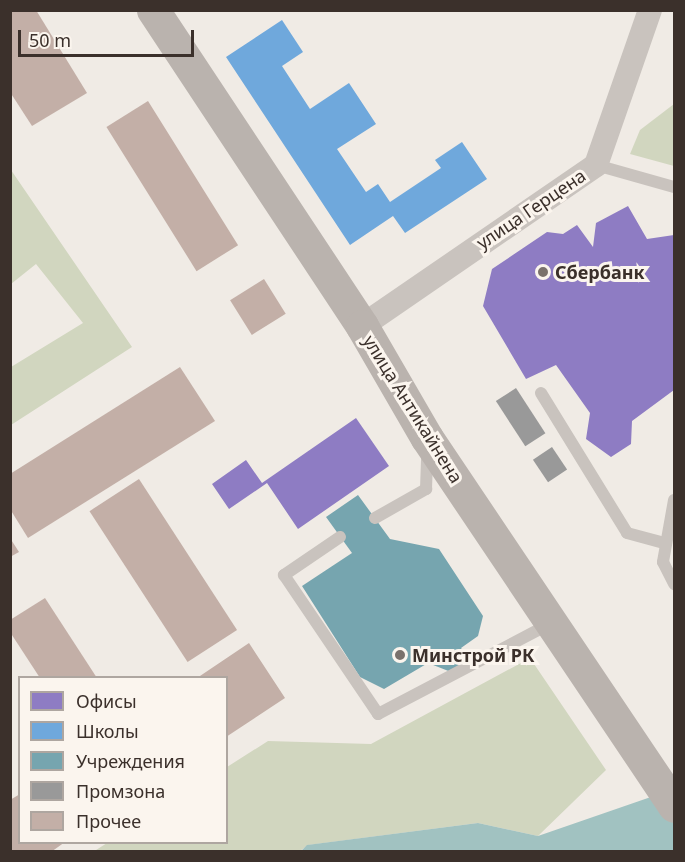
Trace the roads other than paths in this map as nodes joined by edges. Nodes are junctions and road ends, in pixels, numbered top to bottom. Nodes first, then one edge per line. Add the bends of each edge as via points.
1 (153, 10) edge
2 (650, 10) edge
3 (596, 165) junction
4 (675, 187) edge
5 (362, 326) junction
6 (541, 393) dead end
7 (427, 438) junction
8 (675, 500) edge
9 (375, 518) dead end
10 (340, 537) dead end
11 (664, 543) junction
12 (675, 584) edge
13 (555, 621) junction
14 (675, 806) edge

1 - 5 main road, улица Антикайнена
2 - 3 street, улица Герцена
3 - 4 lane
3 - 5 street, улица Герцена
5 - 7 main road, улица Антикайнена
6 - 11 lane via 627,533
7 - 9 lane via 426,489
7 - 13 main road, улица Антикайнена
8 - 11 lane
10 - 13 lane via 284,575 378,714
11 - 12 lane via 663,562
13 - 14 main road, улица Антикайнена

